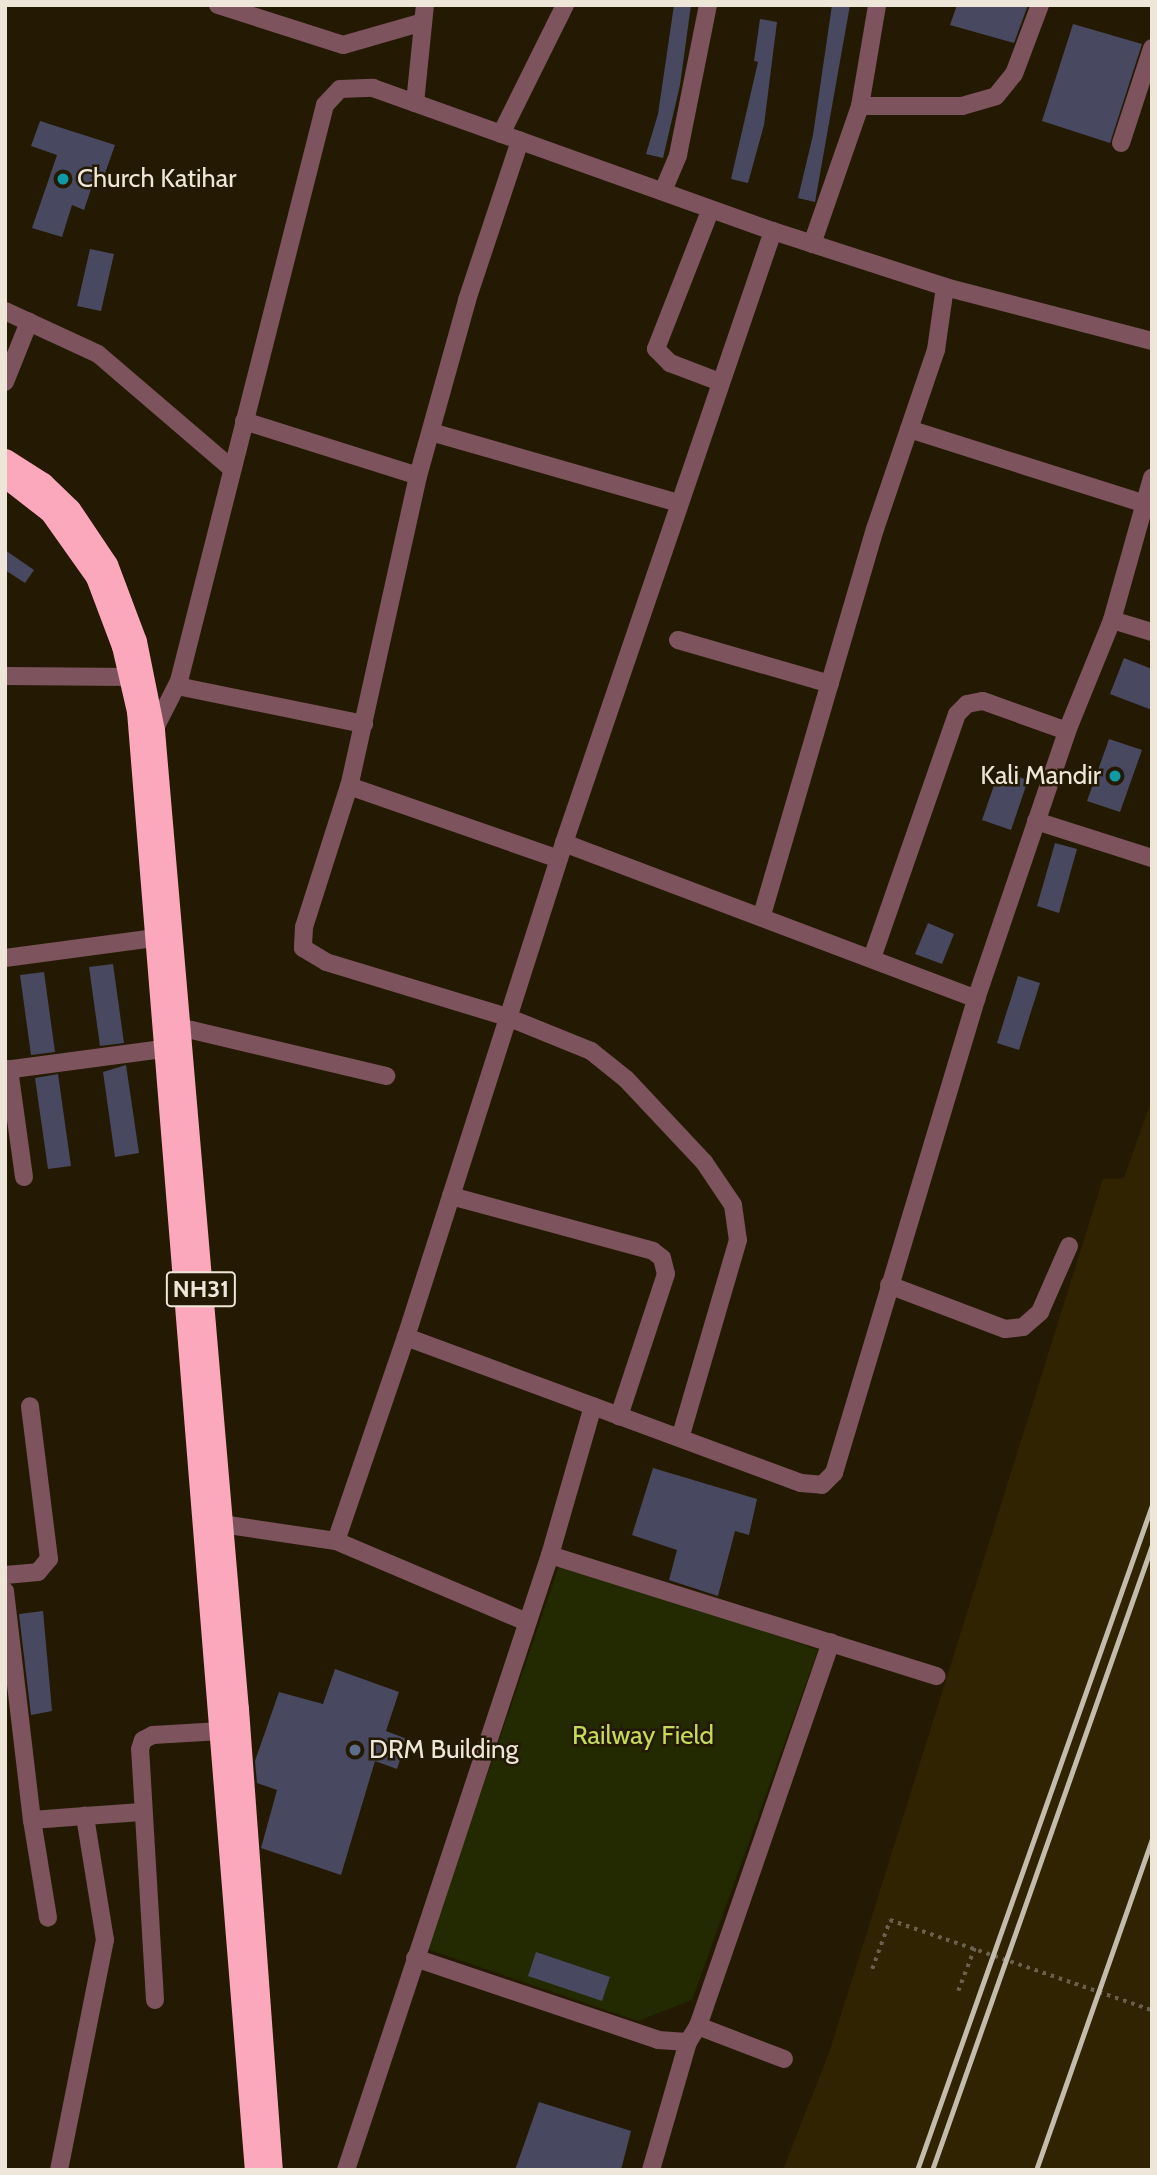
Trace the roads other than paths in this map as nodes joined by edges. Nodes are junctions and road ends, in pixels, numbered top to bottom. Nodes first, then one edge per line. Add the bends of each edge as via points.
1 (218, 5) edge
2 (565, 5) edge
3 (708, 5) edge
4 (877, 5) edge
5 (1040, 5) edge
6 (424, 14) edge
7 (1152, 48) edge
8 (416, 88) junction
9 (860, 106) junction
10 (503, 130) junction
11 (520, 141) junction
12 (1121, 143) dead end
13 (663, 191) junction
14 (710, 211) junction
15 (773, 231) junction
16 (812, 244) junction
17 (945, 286) junction
18 (5, 311) edge
19 (29, 322) junction
20 (1152, 341) edge
21 (5, 382) edge
22 (720, 382) junction
23 (244, 421) junction
24 (909, 429) junction
25 (431, 432) junction
26 (5, 459) edge
27 (232, 469) junction
28 (418, 476) junction
29 (5, 477) edge
30 (1152, 478) edge
31 (678, 503) junction
32 (1148, 505) edge
33 (1112, 620) junction
34 (1152, 632) edge
35 (678, 639) dead end
36 (5, 676) edge
37 (130, 677) junction
38 (830, 684) junction
39 (177, 686) junction
40 (364, 724) junction
41 (154, 730) junction
42 (1067, 731) junction
43 (349, 786) junction
44 (1036, 821) junction
45 (562, 851) junction
46 (1152, 858) edge
47 (762, 915) junction
48 (154, 938) junction
49 (5, 958) edge
50 (872, 958) junction
51 (976, 999) junction
52 (507, 1017) junction
53 (179, 1027) junction
54 (163, 1049) junction
55 (7, 1070) edge
56 (386, 1076) dead end
57 (24, 1177) dead end
58 (451, 1196) junction
59 (1069, 1246) dead end
60 (889, 1285) junction
61 (406, 1337) junction
62 (30, 1406) dead end
63 (593, 1406) junction
64 (619, 1416) junction
65 (680, 1438) junction
66 (222, 1524) junction
67 (336, 1541) junction
68 (550, 1555) junction
69 (5, 1575) edge
70 (5, 1591) edge
71 (527, 1622) junction
72 (831, 1642) junction
73 (936, 1676) dead end
74 (221, 1731) junction
75 (142, 1812) junction
76 (85, 1816) junction
77 (32, 1820) junction
78 (48, 1918) dead end
79 (415, 1958) junction
80 (155, 2000) dead end
81 (693, 2034) junction
82 (784, 2059) dead end
83 (60, 2170) edge
84 (255, 2170) edge
85 (272, 2170) edge
86 (346, 2170) edge
87 (651, 2170) edge

1 - 6 street via 343,45
2 - 10 street
3 - 13 street via 678,155
4 - 9 street
5 - 9 street via 1014,74 996,96 962,106
6 - 8 street
7 - 12 street
8 - 10 street
8 - 23 street via 357,85 340,89 325,105
9 - 16 street
10 - 11 street
11 - 13 street
11 - 25 street via 467,300
13 - 14 street
14 - 15 street
14 - 22 street via 656,349 670,363
15 - 16 street
15 - 22 street
16 - 17 street
17 - 20 street
17 - 24 street via 936,350
18 - 19 street
19 - 21 street
19 - 27 street via 98,354
22 - 31 street
23 - 27 street
23 - 28 street
24 - 32 street
24 - 38 street
25 - 28 street
25 - 31 street
26 - 41 highway, NH31 via 43,483 70,509 107,564 136,640
27 - 39 street
28 - 40 street
29 - 37 highway, NH31 via 50,512 73,539 96,577
30 - 32 street
31 - 45 street
32 - 33 street
33 - 34 street
33 - 42 street
35 - 38 street
36 - 37 street
37 - 48 highway, NH31 via 137,711
38 - 47 street
39 - 40 street
39 - 41 street
40 - 43 street
41 - 53 highway, NH31
42 - 44 street
42 - 50 street via 983,701 967,704 957,714
43 - 45 street
43 - 52 street via 304,927 303,948 326,962
44 - 46 street via 1111,841
44 - 51 street
45 - 47 street
45 - 52 street
47 - 50 street
48 - 49 street
48 - 54 highway, NH31
50 - 51 street
51 - 60 street
52 - 58 street
52 - 65 street via 591,1051 611,1066 704,1161 733,1205 738,1240
53 - 56 street
53 - 66 highway, NH31
54 - 55 street
54 - 74 highway, NH31
55 - 57 street
58 - 61 street
58 - 64 street via 653,1251 662,1258 666,1274
59 - 60 street via 1040,1312 1023,1327 1005,1328
60 - 65 street via 834,1473 822,1485 801,1483
61 - 63 street
61 - 67 street
62 - 69 street via 49,1559 38,1572
63 - 64 street
63 - 68 street
64 - 65 street
66 - 67 street
66 - 85 highway, NH31
67 - 71 street
68 - 71 street
68 - 72 street
70 - 77 street
71 - 79 street
72 - 73 street
72 - 81 street
74 - 75 street via 143,1740 138,1760
74 - 84 highway, NH31
75 - 76 street
75 - 80 street
76 - 77 street
76 - 83 street via 105,1940
77 - 78 street
79 - 81 street via 658,2039
79 - 86 street
81 - 82 street
81 - 87 street

